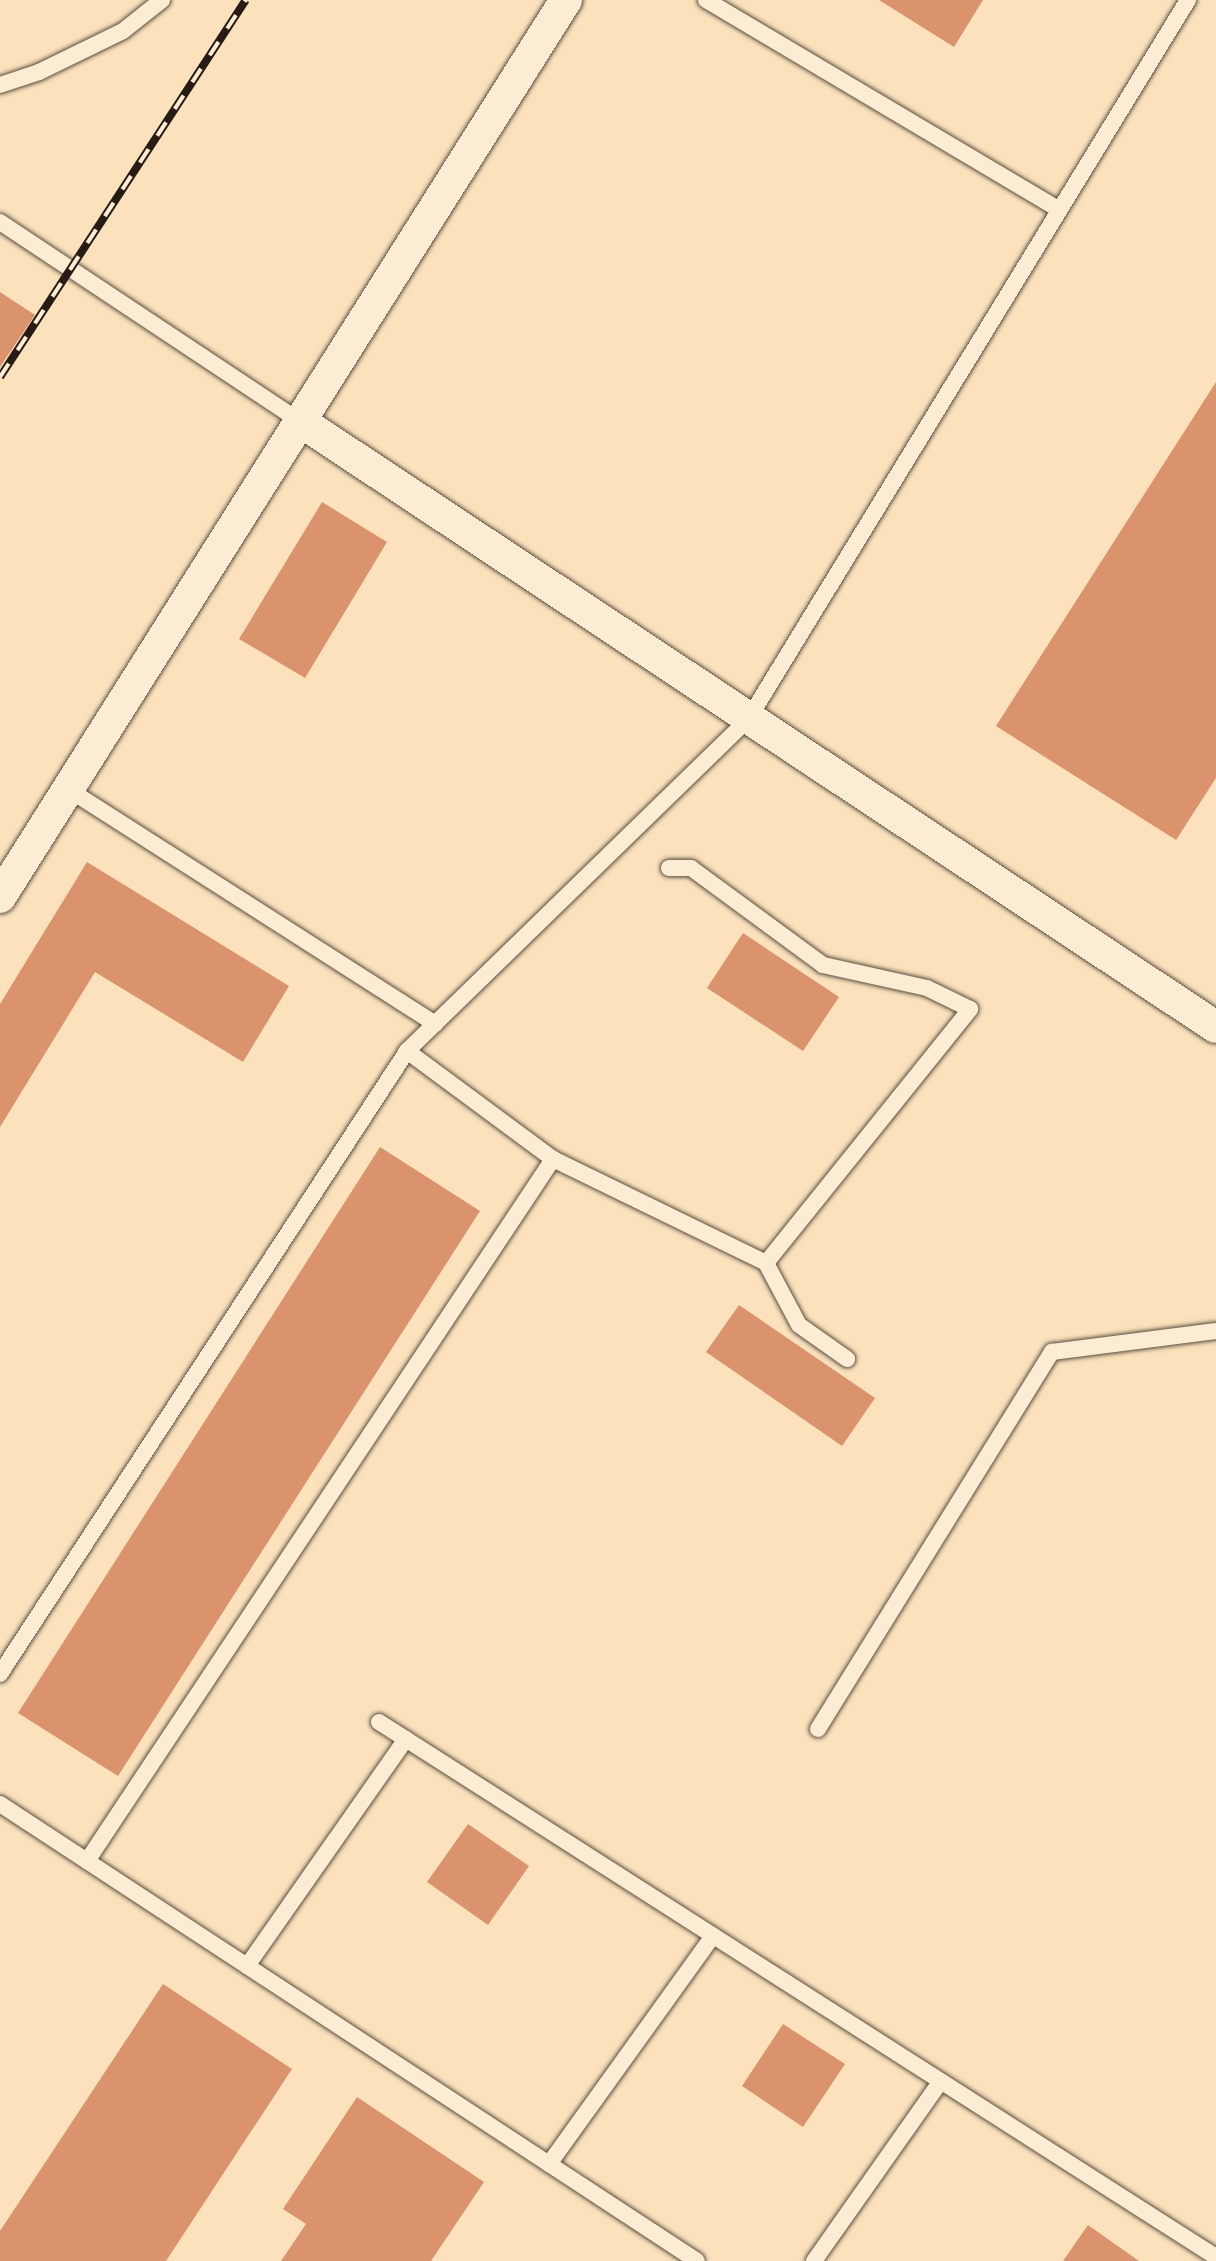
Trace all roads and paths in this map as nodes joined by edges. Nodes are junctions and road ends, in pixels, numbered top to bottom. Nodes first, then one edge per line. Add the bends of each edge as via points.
1 (162, 0) edge
2 (566, 0) edge
3 (706, 0) edge
4 (1188, 0) edge
5 (0, 85) edge
6 (1059, 210) junction
7 (0, 222) edge
8 (300, 421) junction
9 (749, 718) junction
10 (68, 789) junction
11 (669, 868) dead end
12 (0, 897) edge
13 (435, 1024) junction
14 (1216, 1027) edge
15 (407, 1051) junction
16 (553, 1159) junction
17 (766, 1263) junction
18 (1216, 1331) edge
19 (848, 1359) dead end
20 (0, 1674) edge
21 (379, 1722) dead end
22 (818, 1729) dead end
23 (405, 1739) junction
24 (0, 1804) edge
25 (87, 1861) junction
26 (713, 1936) junction
27 (247, 1966) junction
28 (941, 2081) junction
29 (549, 2164) junction
30 (1216, 2257) edge
31 (697, 2261) edge
32 (814, 2261) edge

1 - 5 lane via 123,31
2 - 8 street
3 - 6 lane
4 - 6 lane
6 - 9 lane
7 - 8 lane
8 - 9 street
8 - 10 street
9 - 13 lane
9 - 14 street
10 - 12 street
10 - 13 lane
11 - 17 lane via 691,868 823,965 927,988 970,1009
13 - 15 lane
15 - 16 lane
15 - 20 lane
16 - 17 lane
16 - 25 lane
17 - 19 lane via 799,1325
18 - 22 lane via 1052,1352
21 - 23 lane
23 - 26 lane
23 - 27 lane
24 - 25 lane
25 - 27 lane
26 - 28 lane
26 - 29 lane
27 - 29 lane
28 - 30 lane
28 - 32 lane
29 - 31 lane

